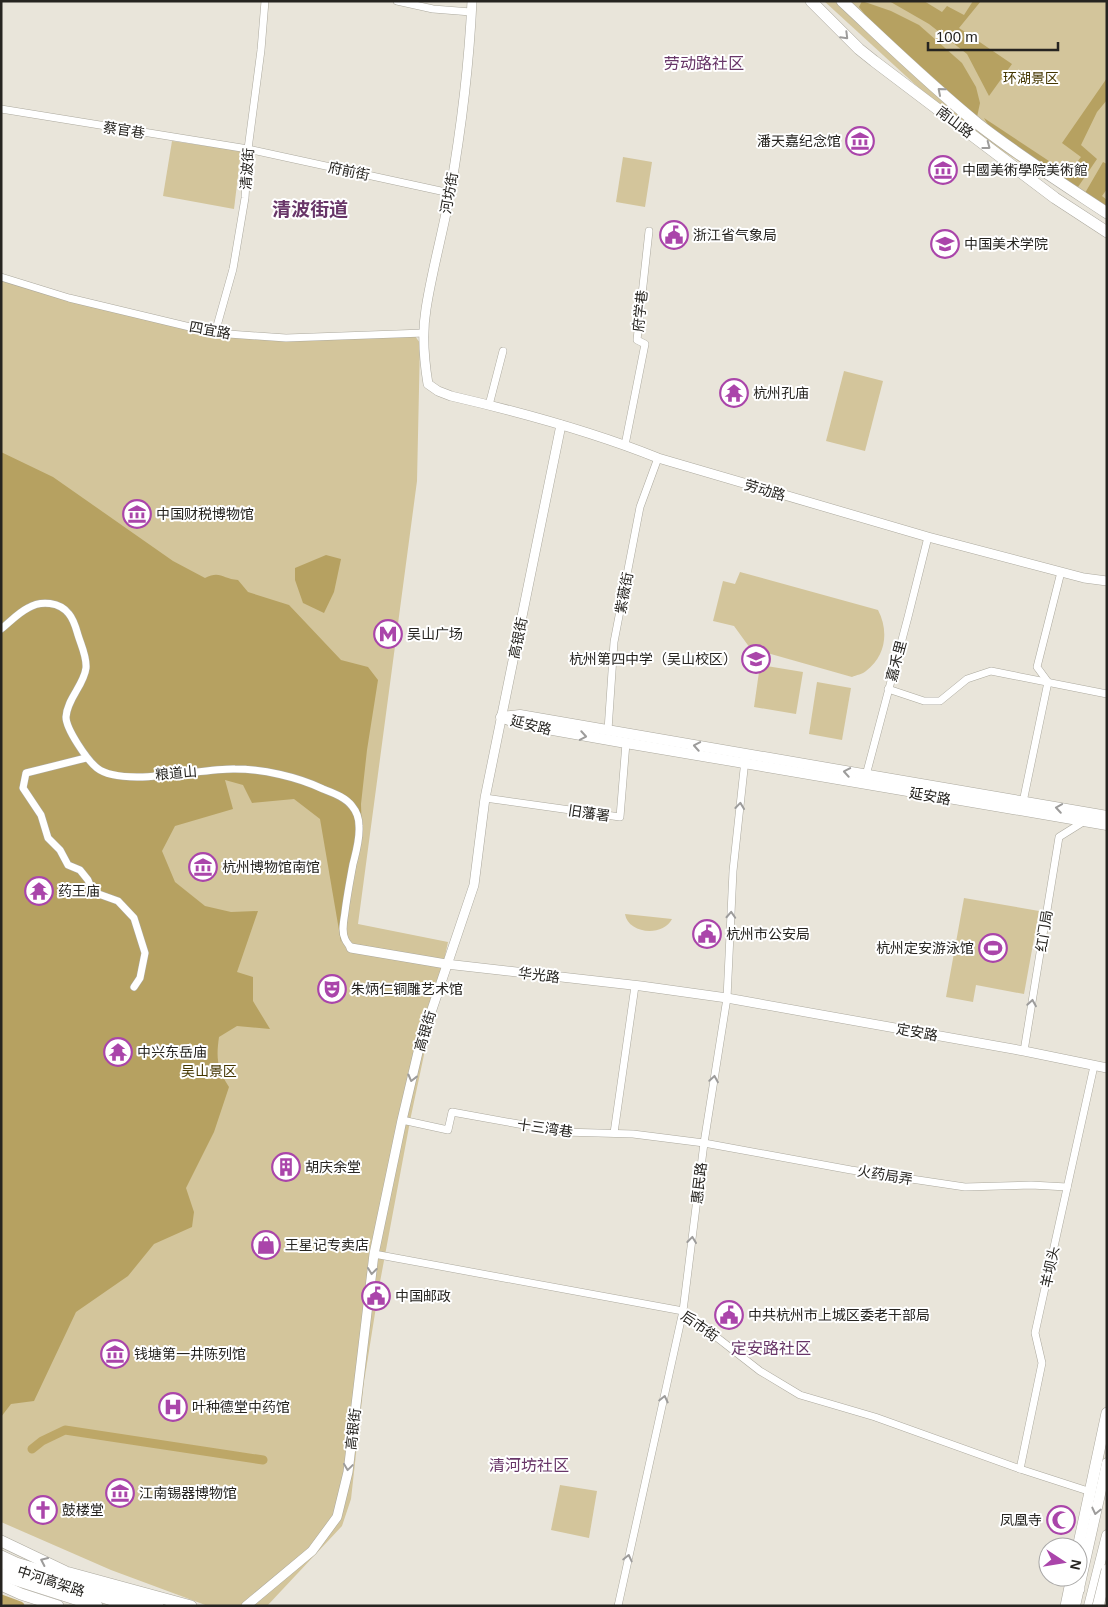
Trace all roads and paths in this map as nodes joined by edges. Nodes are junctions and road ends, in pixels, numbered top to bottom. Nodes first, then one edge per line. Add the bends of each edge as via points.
1 (264, 1) edge
2 (397, 1) edge
3 (472, 1) edge
4 (811, 1) edge
5 (842, 1) edge
6 (471, 12) junction
7 (1, 109) edge
8 (248, 149) junction
9 (450, 193) junction
10 (1107, 213) edge
11 (649, 230) dead end
12 (1107, 232) edge
13 (1, 277) edge
14 (215, 333) junction
15 (424, 333) junction
16 (503, 351) dead end
17 (428, 384) joint
18 (489, 405) junction
19 (561, 425) junction
20 (625, 445) junction
21 (658, 458) junction
22 (928, 537) junction
23 (1061, 572) junction
24 (1107, 581) edge
25 (1, 629) edge
26 (1048, 682) junction
27 (888, 689) junction
28 (1107, 694) edge
29 (502, 717) junction
30 (608, 730) junction
31 (626, 743) junction
32 (86, 758) junction
33 (745, 759) junction
34 (865, 780) junction
35 (485, 798) junction
36 (1023, 802) junction
37 (1107, 816) edge
38 (1083, 822) junction
39 (1107, 825) edge
40 (351, 948) joint
41 (446, 964) junction
42 (635, 986) junction
43 (134, 987) dead end
44 (727, 998) junction
45 (1024, 1051) junction
46 (1094, 1066) junction
47 (1107, 1068) edge
48 (402, 1120) junction
49 (614, 1133) junction
50 (704, 1143) junction
51 (1067, 1187) junction
52 (374, 1254) junction
53 (684, 1311) junction
54 (1107, 1413) edge
55 (1107, 1464) edge
56 (1020, 1469) junction
57 (1088, 1491) dead end
58 (1107, 1535) edge
59 (1080, 1537) edge
60 (1, 1541) edge
61 (1, 1556) edge
62 (1, 1562) edge
63 (1107, 1570) edge
64 (1, 1574) edge
65 (1, 1579) edge
66 (1, 1585) edge
67 (1070, 1587) edge
68 (1079, 1589) junction
69 (1093, 1592) junction
70 (1107, 1594) edge
71 (58, 1606) edge
72 (79, 1606) edge
73 (98, 1606) edge
74 (131, 1606) edge
75 (158, 1606) edge
76 (191, 1606) edge
77 (246, 1606) edge
78 (618, 1606) edge
79 (1066, 1606) edge
80 (1075, 1606) edge
81 (1089, 1606) edge
82 (1098, 1606) edge

1 - 8 street, 清波街
2 - 6 street via 433,10
3 - 6 street, 河坊街
4 -> 12 main road, 南山路 via 858,49 1056,198
10 -> 5 main road, 南山路 via 1026,160 978,123 906,62
6 - 9 street, 河坊街 via 464,107
7 - 8 street, 蔡官巷
8 - 9 street, 府前街
8 - 14 street, 清波街 via 245,198 233,269
9 - 15 street, 河坊街
11 - 20 street, 府学巷 via 637,340 645,344
13 - 14 street, 四宜路 via 69,298
14 - 15 street, 四宜路 via 286,338
15 - 17 street, 河坊街
16 - 18 street
17 - 18 street, 劳动路 via 438,392
18 - 19 street, 劳动路
19 - 20 street, 劳动路
19 - 29 street, 高银街
20 - 21 street, 劳动路
21 - 22 street, 劳动路
21 - 30 street, 紫薇街 via 640,507 614,642
22 - 23 street, 劳动路
22 - 27 street, 嘉禾里
23 - 24 street, 劳动路
23 - 26 street via 1037,667
25 - 32 street, 粮道山 via 29,607 40,603 61,606 69,614 86,666 66,717
26 - 27 street via 991,671 967,679 940,701 924,701
26 - 28 street
26 - 36 street
27 - 34 street, 嘉禾里
29 - 30 main road, 延安路 via 520,715
29 -> 31 main road, 延安路 via 518,724
29 - 35 street, 高银街
33 -> 30 main road, 延安路
31 - 33 main road, 延安路
31 - 35 street, 旧藩署 via 620,817
32 - 40 street, 粮道山 via 98,769 123,776 235,769 279,774 316,786 350,803 356,811 360,828 343,929 344,938
32 - 43 street via 26,773 23,788 41,815 48,838 68,865 80,870 93,892 118,901 134,918 145,953 140,978
33 - 34 main road, 延安路
44 -> 33 street, 惠民路 via 733,871
34 - 36 main road, 延安路
34 - 38 main road, 延安路
35 - 41 street, 高银街 via 474,885
37 -> 36 main road, 延安路
38 - 39 main road, 延安路
45 -> 38 street, 红门局 via 1059,838
40 - 41 street, 华光路
41 - 42 street, 华光路
41 -> 48 street, 高银街
42 - 44 street, 华光路
42 - 49 street
44 - 45 street, 定安路
50 -> 44 street, 惠民路
45 - 46 street, 定安路
46 - 47 street, 定安路
46 - 51 street, 羊坝头
48 - 49 street, 十三湾巷 via 448,1130 452,1112 563,1132
48 - 52 street, 高银街
49 - 50 street, 十三湾巷
50 - 51 street, 火药局弄 via 965,1187
53 -> 50 street, 惠民路
51 - 56 street, 羊坝头 via 1036,1332 1042,1363
52 - 53 street, 后市街
52 -> 77 street, 高银街 via 348,1472 337,1517 312,1551
53 - 56 street, 后市街 via 760,1371 800,1396 875,1417
78 -> 53 street, 惠民路
54 - 59 main road
55 -> 68 main road
56 - 57 street, 后市街
58 - 69 main road
76 -> 60 main road via 66,1572
61 - 75 main road via 16,1564
62 - 74 main road, 中河高架路 via 16,1570
63 - 82 main road, bridge
64 - 73 main road, 中河高架路
65 - 72 main road
66 - 71 main road
67 - 79 main road
68 - 79 main road
68 - 80 main road
69 - 70 street
69 - 81 main road

